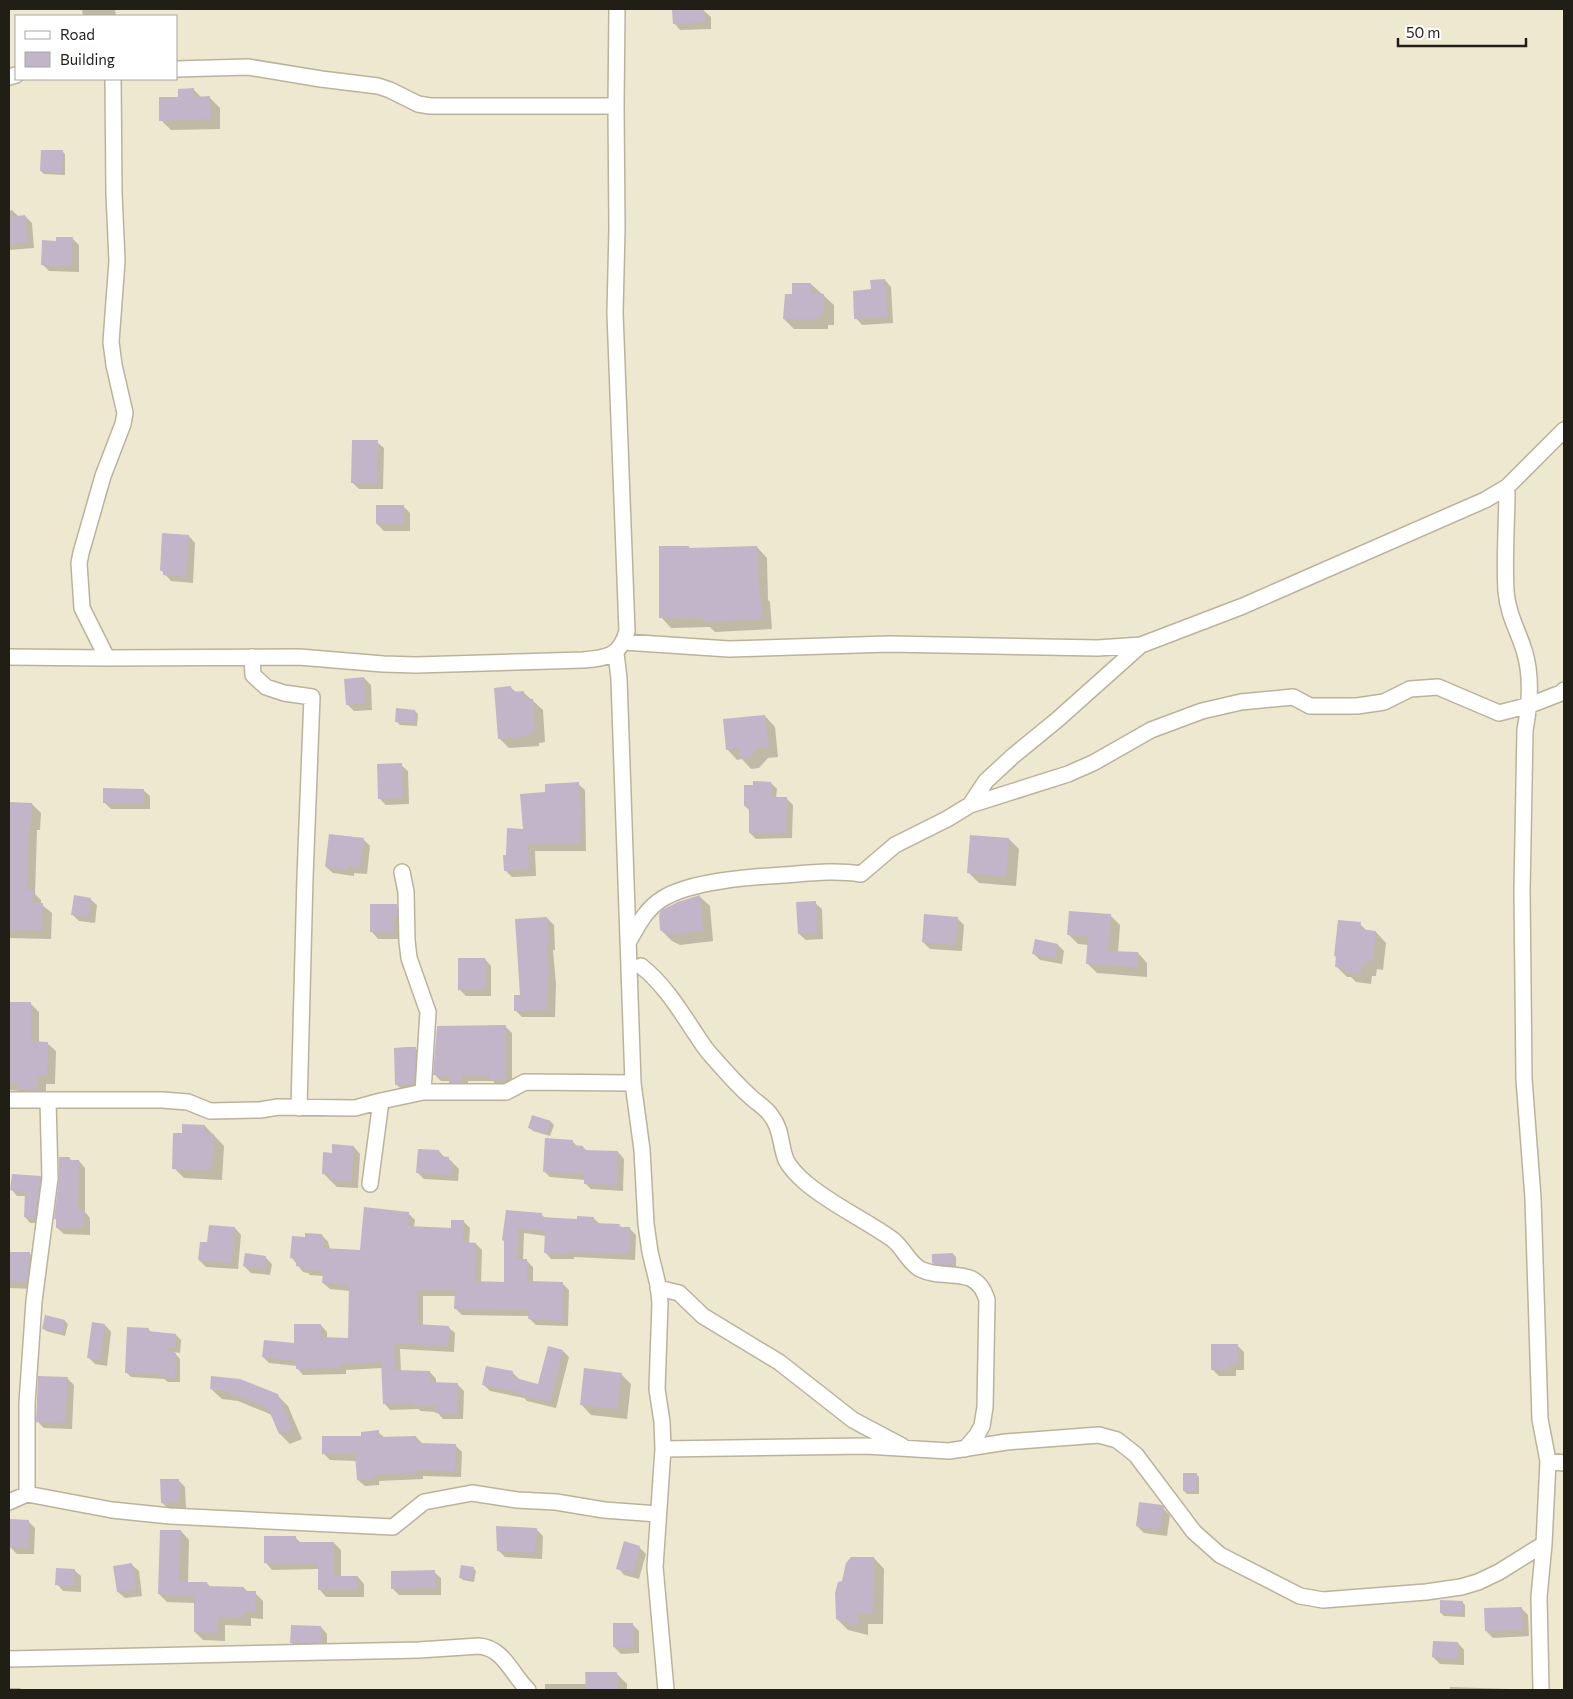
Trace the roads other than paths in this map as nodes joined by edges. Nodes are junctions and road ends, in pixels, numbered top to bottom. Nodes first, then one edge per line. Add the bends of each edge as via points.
1 (617, 9) edge
2 (178, 69) edge
3 (113, 80) edge
4 (616, 106) junction
5 (1564, 430) edge
6 (1507, 487) junction
7 (1141, 645) junction
8 (620, 648) junction
9 (9, 657) edge
10 (252, 657) junction
11 (106, 658) junction
12 (1564, 690) edge
13 (1530, 705) junction
14 (970, 805) junction
15 (402, 872) dead end
16 (629, 941) junction
17 (641, 966) dead end
18 (633, 1083) junction
19 (423, 1092) junction
20 (9, 1100) edge
21 (48, 1101) junction
22 (382, 1101) junction
23 (300, 1108) junction
24 (370, 1184) dead end
25 (658, 1288) junction
26 (663, 1448) junction
27 (908, 1449) junction
28 (965, 1449) junction
29 (1548, 1461) junction
30 (1564, 1463) edge
31 (27, 1494) junction
32 (9, 1502) edge
33 (658, 1514) junction
34 (1544, 1544) junction
35 (9, 1659) edge
36 (528, 1690) edge
37 (666, 1690) edge
38 (1541, 1690) edge

1 - 4 street
2 - 4 street via 248,66 378,86 430,106
3 - 11 street via 118,260 111,342 125,413 103,476 79,563 82,608
4 - 8 street via 615,312 627,616 627,631
5 - 6 street
6 - 7 street via 1485,500 1243,606
6 - 13 street via 1506,591 1509,613 1524,650
7 - 8 street via 1098,648 889,644 729,649
7 - 14 street via 1012,756 986,781
8 - 10 street via 603,658 583,660 416,665
8 - 16 street
9 - 11 street
10 - 11 street
10 - 23 street via 253,675 266,687 312,697
12 - 13 street
13 - 14 street via 1499,713 1438,688 1410,689 1384,702 1357,706 1310,706 1292,697 1241,702 1179,718 1068,774
13 - 29 street via 1525,730 1522,882 1524,1079 1533,1198 1540,1419
14 - 16 street via 895,845 861,874 834,872 750,877 672,893 643,917
15 - 19 street via 409,958 428,1012
16 - 18 street
17 - 28 street via 674,1003 710,1054 773,1118 782,1137 786,1160 806,1182 893,1240 913,1264 928,1272 970,1278 984,1289 987,1300 985,1407 982,1426
18 - 19 street via 525,1082 506,1092
18 - 25 street via 642,1150 646,1224
19 - 22 street
20 - 21 street
21 - 23 street via 162,1100 188,1102 210,1111
21 - 31 street via 50,1178 32,1329 27,1403
22 - 23 street via 355,1108
22 - 24 street
25 - 26 street via 657,1389
25 - 27 street via 679,1293 703,1316 779,1362 853,1420
26 - 27 street via 866,1446
26 - 33 street
27 - 28 street
28 - 34 street via 1006,1442 1099,1435 1116,1440 1136,1455 1194,1532 1220,1555 1300,1596 1323,1600 1460,1587 1498,1572
29 - 30 street
29 - 34 street
31 - 32 street
31 - 33 street via 112,1510 170,1516 354,1526 394,1527 424,1502 472,1493
33 - 37 street via 655,1567
34 - 38 street via 1540,1597
35 - 36 street via 479,1646 488,1647 501,1656

